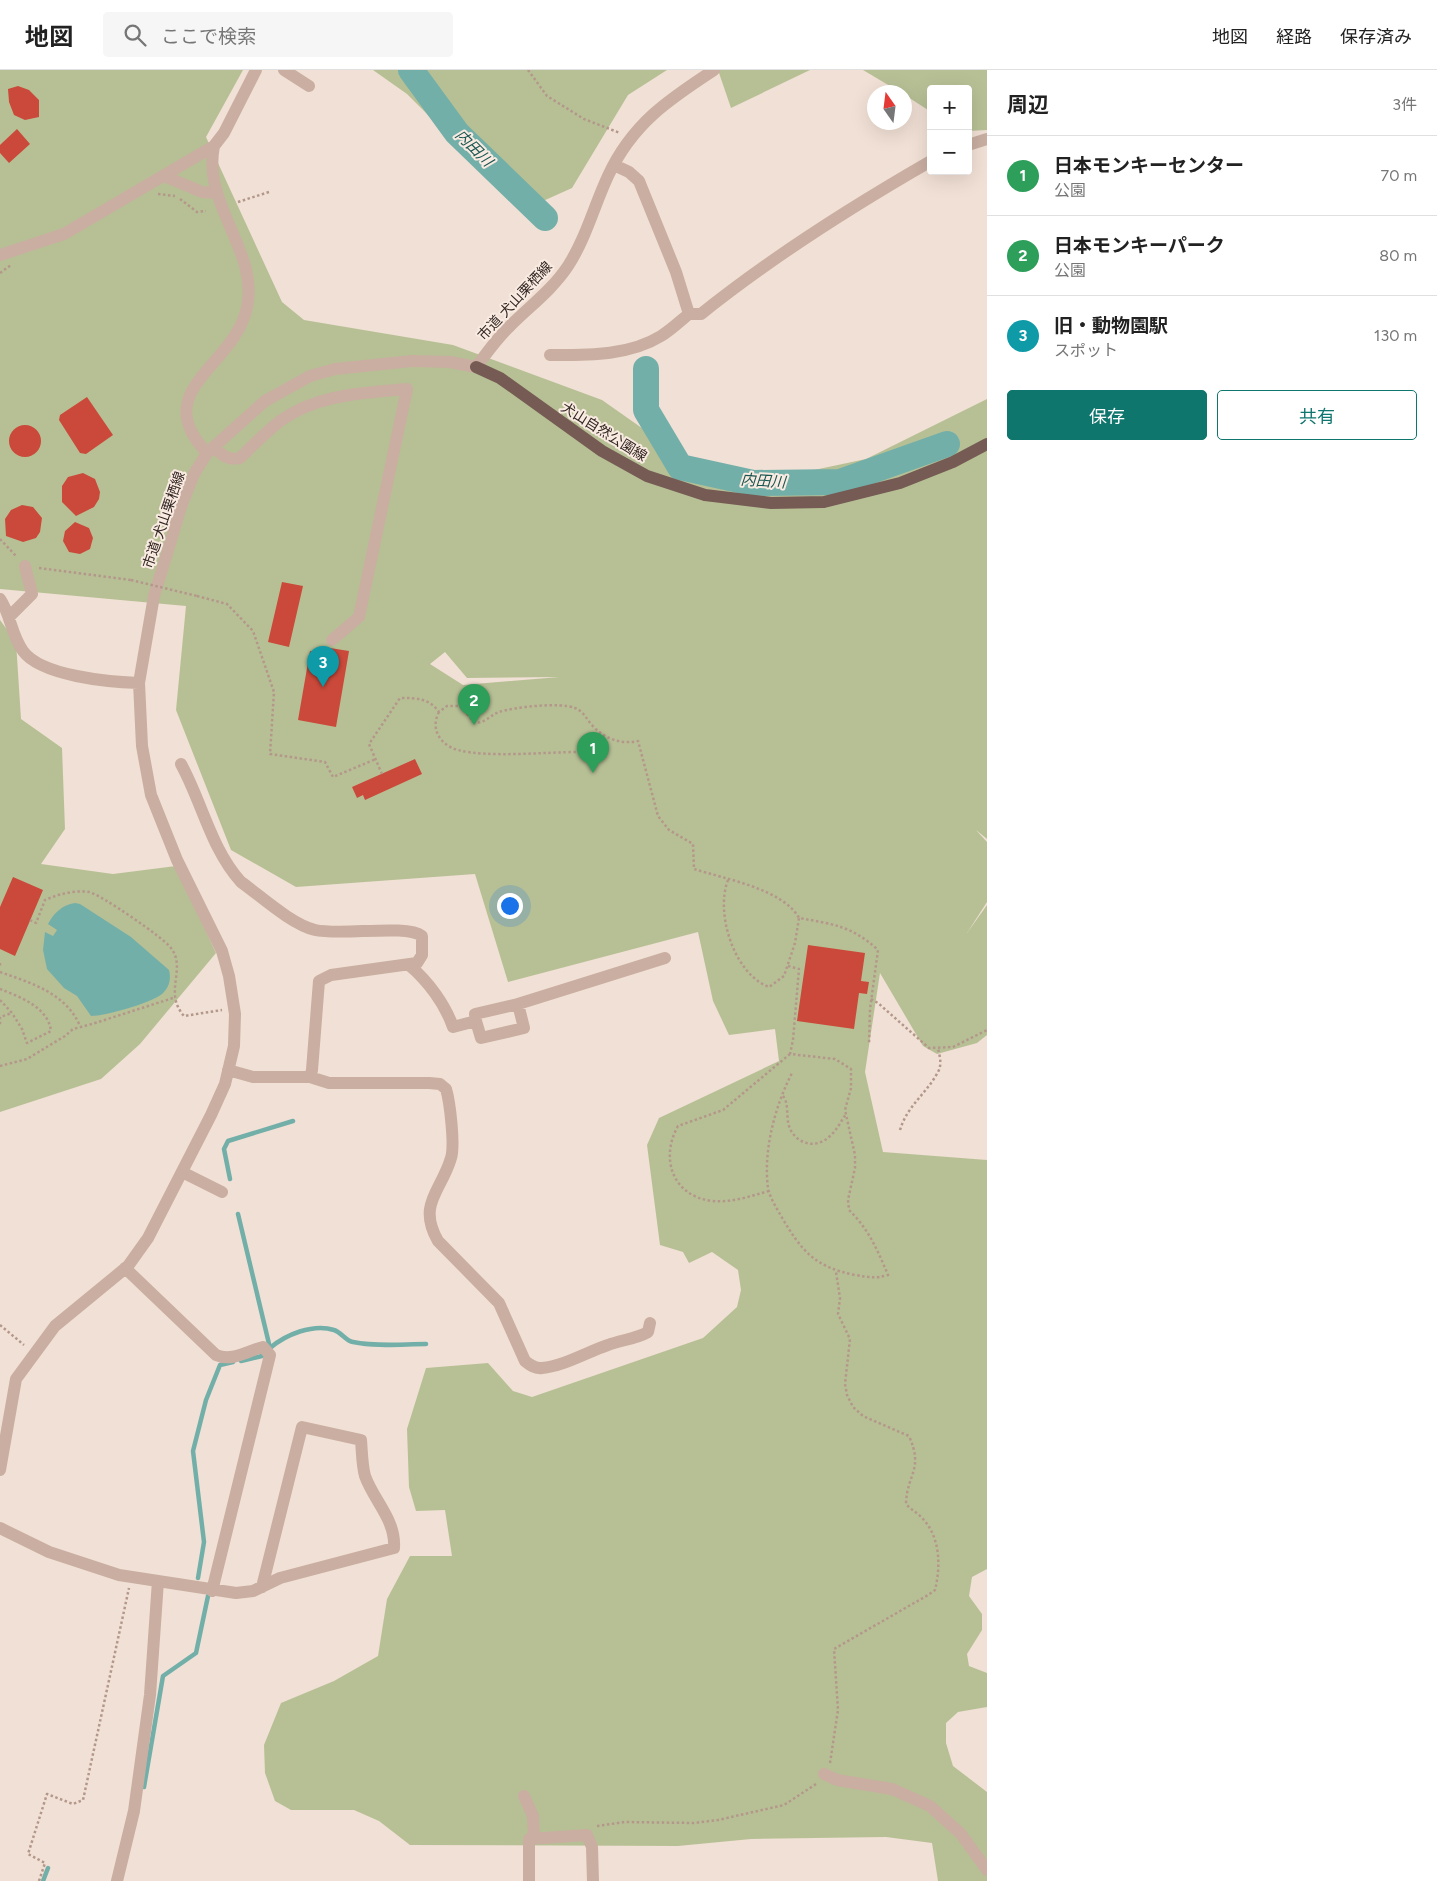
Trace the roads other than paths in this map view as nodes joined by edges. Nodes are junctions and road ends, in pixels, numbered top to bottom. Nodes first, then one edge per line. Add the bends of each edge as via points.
1 (256, 70) edge
2 (284, 70) edge
3 (714, 70) edge
4 (309, 86) dead end
5 (987, 139) edge
6 (972, 143) edge
7 (214, 146) junction
8 (927, 164) edge
9 (614, 165) junction
10 (164, 176) junction
11 (216, 193) junction
12 (0, 255) edge
13 (689, 314) junction
14 (550, 355) dead end
15 (476, 367) junction
16 (987, 444) edge
17 (210, 450) junction
18 (25, 566) road end
19 (0, 599) edge
20 (10, 617) junction
21 (332, 640) dead end
22 (139, 684) junction
23 (182, 764) dead end
24 (665, 958) dead end
25 (410, 965) junction
26 (518, 1004) junction
27 (476, 1021) junction
28 (228, 1070) junction
29 (310, 1078) junction
30 (182, 1172) junction
31 (222, 1192) dead end
32 (126, 1268) junction
33 (650, 1323) dead end
34 (0, 1470) edge
35 (0, 1528) edge
36 (158, 1581) junction
37 (262, 1587) junction
38 (212, 1591) junction
39 (824, 1774) road end
40 (524, 1796) dead end
41 (534, 1837) junction
42 (987, 1870) edge
43 (117, 1881) edge
44 (529, 1881) edge
45 (592, 1881) edge

1 - 7 street
2 - 4 street
3 - 9 street, 市道 犬山栗栖線 via 643,122
5 - 6 street
7 - 10 street
7 - 11 street via 211,159
8 - 13 street via 754,273 701,314
9 - 13 street via 630,172 639,181 676,272
9 - 15 street, 市道 犬山栗栖線 via 583,242 567,267 539,301 508,327
10 - 11 street via 202,192
10 - 12 street via 64,234
11 - 17 street via 245,268 250,295 245,316 233,340 191,391 185,407 193,439
13 - 14 street via 662,336 642,346 614,352
15 - 16 main road, 犬山自然公園線 via 500,378 602,451 647,476 704,495 771,503 824,502 900,483 953,462
15 - 17 street, 市道 犬山栗栖線 via 450,362 412,361 335,369 310,376 266,401
17 - 21 street via 232,460 240,458 281,420 302,408 343,396 407,389 359,617
17 - 22 street, 市道 犬山栗栖線 via 194,474 182,504 154,596
18 - 20 street via 32,594
19 - 20 street
20 - 22 street via 12,631 23,651 34,662 53,670 102,681
22 - 28 street, 市道 犬山栗栖線 via 142,746 151,795 179,864 222,951 229,976 235,1026
23 - 25 street via 210,832 241,882 297,923 313,929 417,932 422,936 422,955 417,963
24 - 26 street
25 - 27 street via 443,1007 453,1027
25 - 29 street via 331,974 319,981
26 - 27 street via 475,1014
26 - 27 street via 524,1028 481,1038
28 - 29 street via 253,1077
28 - 30 street, 市道 犬山栗栖線 via 225,1084
29 - 33 street via 329,1083 429,1083 440,1084 446,1090 453,1149 431,1201 432,1230 438,1241 499,1303 525,1361 532,1367 553,1366 642,1336 648,1332
30 - 31 street
30 - 32 street, 市道 犬山栗栖線 via 148,1238
32 - 34 street, 市道 犬山栗栖線 via 55,1326 16,1379
32 - 38 street via 216,1355 232,1357 263,1347 270,1355
35 - 36 street via 50,1552 132,1577
36 - 38 street
36 - 43 street via 150,1695 134,1811
37 - 37 street via 302,1427 361,1440 366,1476 395,1536 394,1548 280,1578
37 - 38 street via 236,1594
39 - 42 street via 837,1780 892,1788 930,1806 961,1834
40 - 41 street via 533,1816
41 - 44 street via 528,1844
41 - 45 street via 587,1835 592,1847

